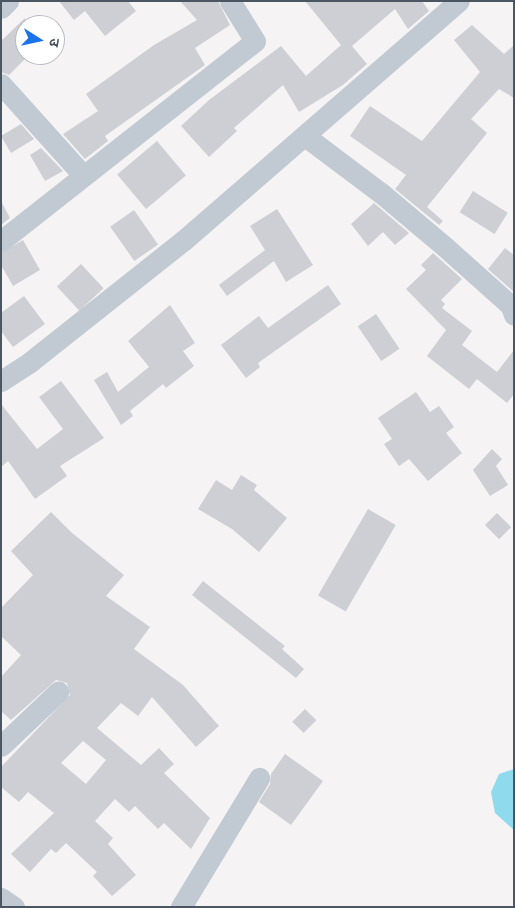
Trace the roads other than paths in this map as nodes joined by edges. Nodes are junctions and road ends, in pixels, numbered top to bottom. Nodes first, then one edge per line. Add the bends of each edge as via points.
1 (8, 1) edge
2 (230, 1) edge
3 (459, 1) edge
4 (1, 8) edge
5 (1, 84) edge
6 (305, 136) junction
7 (83, 175) junction
8 (1, 241) edge
9 (514, 315) edge
10 (1, 381) edge
11 (58, 692) dead end
12 (1, 746) edge
13 (259, 778) dead end
14 (1, 898) edge
15 (14, 907) edge
16 (181, 907) edge

1 - 4 street
2 - 7 street via 255,41
3 - 6 street
5 - 7 street
6 - 9 street via 444,246 511,306
6 - 10 street via 184,240 30,362
7 - 8 street
11 - 12 street
13 - 16 street
14 - 15 street

